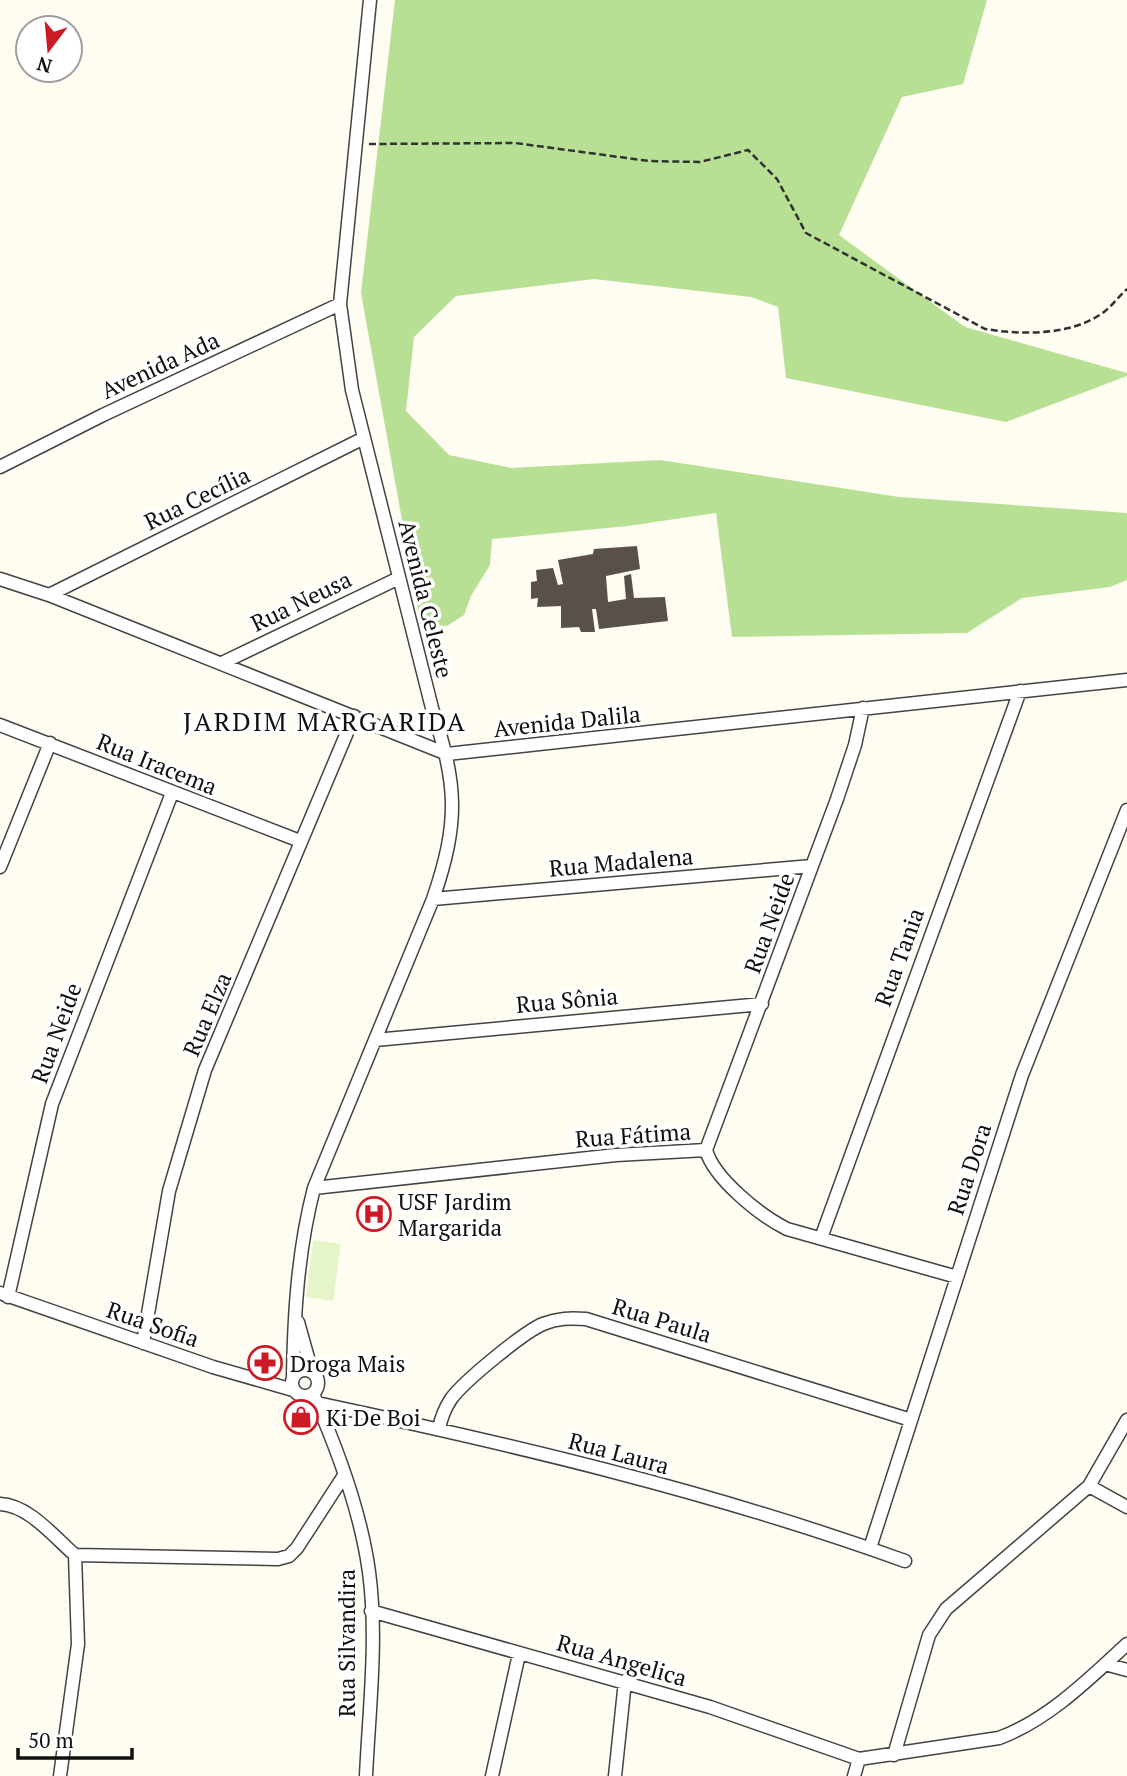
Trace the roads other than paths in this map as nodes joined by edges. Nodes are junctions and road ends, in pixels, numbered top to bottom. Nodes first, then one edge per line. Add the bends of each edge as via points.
1 (370, 0) edge
2 (340, 304) junction
3 (364, 438) junction
4 (0, 467) edge
5 (399, 578) junction
6 (0, 579) edge
7 (49, 595) junction
8 (222, 663) junction
9 (1127, 680) edge
10 (1020, 691) junction
11 (863, 708) junction
12 (354, 716) junction
13 (0, 725) edge
14 (50, 743) junction
15 (447, 754) junction
16 (172, 793) junction
17 (1127, 810) edge
18 (300, 841) junction
19 (812, 866) junction
20 (0, 867) edge
21 (433, 898) junction
22 (762, 1004) junction
23 (375, 1040) junction
24 (706, 1150) junction
25 (314, 1188) junction
26 (821, 1238) junction
27 (957, 1277) junction
28 (4, 1295) edge
29 (295, 1308) junction
30 (143, 1343) junction
31 (312, 1372) junction
32 (293, 1383) junction
33 (315, 1398) junction
34 (911, 1420) junction
35 (1127, 1420) edge
36 (439, 1429) junction
37 (343, 1477) junction
38 (1089, 1486) junction
39 (0, 1504) edge
40 (1127, 1507) edge
41 (870, 1548) junction
42 (75, 1555) junction
43 (905, 1561) dead end
44 (371, 1611) junction
45 (1127, 1644) edge
46 (519, 1654) junction
47 (1105, 1664) junction
48 (1127, 1670) edge
49 (625, 1681) junction
50 (894, 1755) junction
51 (859, 1759) junction
52 (60, 1776) edge
53 (366, 1776) edge
54 (492, 1776) edge
55 (615, 1776) edge
56 (854, 1776) edge

1 - 2 street, Avenida Celeste
2 - 3 street, Avenida Celeste
2 - 4 street, Avenida Ada
3 - 5 street, Avenida Celeste
3 - 7 street, Rua Cecília
5 - 8 street, Rua Neusa
5 - 15 street, Avenida Celeste
6 - 7 street, Avenida Dalila
7 - 8 street, Avenida Dalila
8 - 12 street, Avenida Dalila
9 - 10 street, Avenida Dalila
10 - 11 street, Avenida Dalila
10 - 26 street, Rua Tania
11 - 15 street, Avenida Dalila
11 - 19 street, Rua Neide via 849,766
12 - 15 street, Avenida Dalila
12 - 18 street, Rua Elza
13 - 14 street, Rua Iracema
14 - 16 street, Rua Iracema
14 - 20 street
15 - 21 street, Avenida Celeste via 453,821 449,854
16 - 18 street, Rua Iracema
16 - 28 street, Rua Neide via 52,1104
17 - 27 street, Rua Dora via 1022,1075
18 - 30 street, Rua Elza via 205,1070 187,1127 169,1191
19 - 21 street, Rua Madalena
19 - 22 street, Rua Neide
21 - 23 street, Avenida Celeste
22 - 23 street, Rua Sônia
22 - 24 street, Rua Neide
23 - 25 street, Avenida Celeste
24 - 25 street, Rua Fátima via 616,1155
24 - 26 street, Rua Fátima via 709,1160 741,1195 771,1221
25 - 29 street, Avenida Celeste via 303,1231
26 - 27 street, Rua Fátima
27 - 34 street, Rua Dora
28 - 30 street, Rua Sofia
29 - 31 street, Avenida Celeste
29 - 32 street, Avenida Celeste
30 - 32 street, Rua Sofia
31 - 32 street via 300,1371
31 - 33 street via 318,1382
32 - 33 street via 305,1397
33 - 36 street, Rua Laura
33 - 37 street, Rua Silvandira
34 - 36 street, Rua Paula via 586,1319 561,1318 541,1325 452,1397
34 - 41 street, Rua Dora
35 - 38 street
36 - 41 street, Rua Laura via 658,1484
37 - 42 street via 289,1556
37 - 44 street, Rua Silvandira via 356,1509 370,1573
38 - 40 street
38 - 50 street via 946,1609 929,1635
39 - 42 street via 37,1521
41 - 43 street, Rua Laura
42 - 52 street via 78,1644
44 - 46 street, Rua Angelica
44 - 53 street, Rua Silvandira
45 - 47 street
46 - 49 street, Rua Angelica
46 - 54 street
47 - 48 street
47 - 50 street via 1039,1719 1013,1733
49 - 51 street, Rua Angelica
49 - 55 street
50 - 51 street
51 - 56 street

